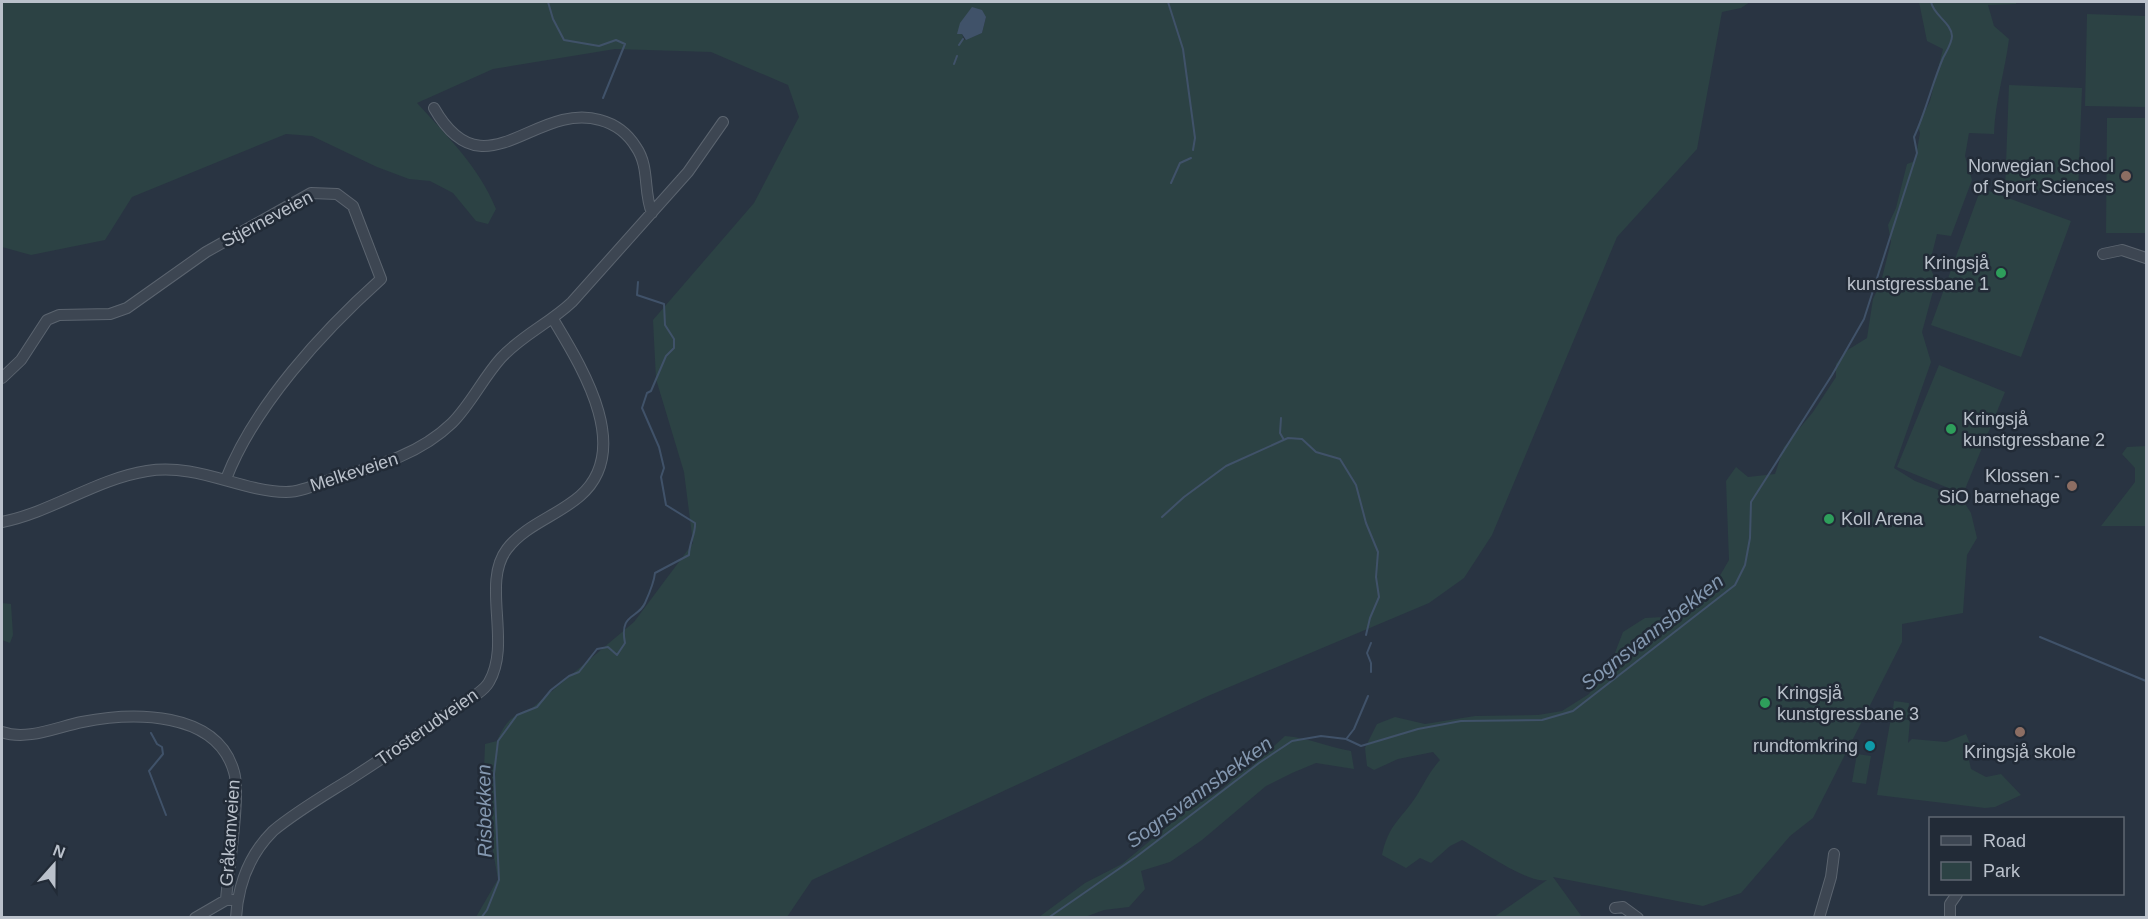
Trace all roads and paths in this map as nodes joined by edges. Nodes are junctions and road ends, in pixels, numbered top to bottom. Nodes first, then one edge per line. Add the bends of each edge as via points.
1 (434, 108) dead end
2 (723, 123) dead end
3 (652, 213) junction
4 (2103, 254) dead end
5 (2146, 258) edge
6 (553, 319) junction
7 (2, 378) edge
8 (226, 479) junction
9 (2, 522) edge
10 (2, 732) edge
11 (1834, 854) dead end
12 (1956, 895) edge
13 (232, 900) junction
14 (1615, 908) dead end
15 (195, 918) edge
16 (236, 918) edge
17 (1638, 918) edge
18 (1819, 918) edge
19 (1950, 918) edge

1 - 3 street via 452,133 485,148 503,145 549,123 574,117 613,125 641,155
2 - 3 street, Melkeveien
3 - 6 street, Melkeveien
4 - 5 street via 2122,250
6 - 8 street, Melkeveien via 531,331 501,358 452,423 395,460 287,492
6 - 13 street, Trosterudveien via 584,370 595,397 601,416 602,454 582,495 522,533 506,550 497,586 498,661 488,684 409,742 273,831 252,858
7 - 8 street, Stjerneveien via 21,360 47,320 59,315 110,314 127,308 206,252 294,201 321,192 337,194 352,206 381,279 340,316 268,404 240,445
8 - 9 street, Melkeveien via 184,470 144,471 34,514
10 - 13 street, Gråkamveien via 22,735 99,719 129,717 175,721 206,734 235,773
11 - 18 street
12 - 19 street via 1950,904
13 - 15 street, Gråkamveien
13 - 16 street, Trosterudveien
14 - 17 street via 1623,908

